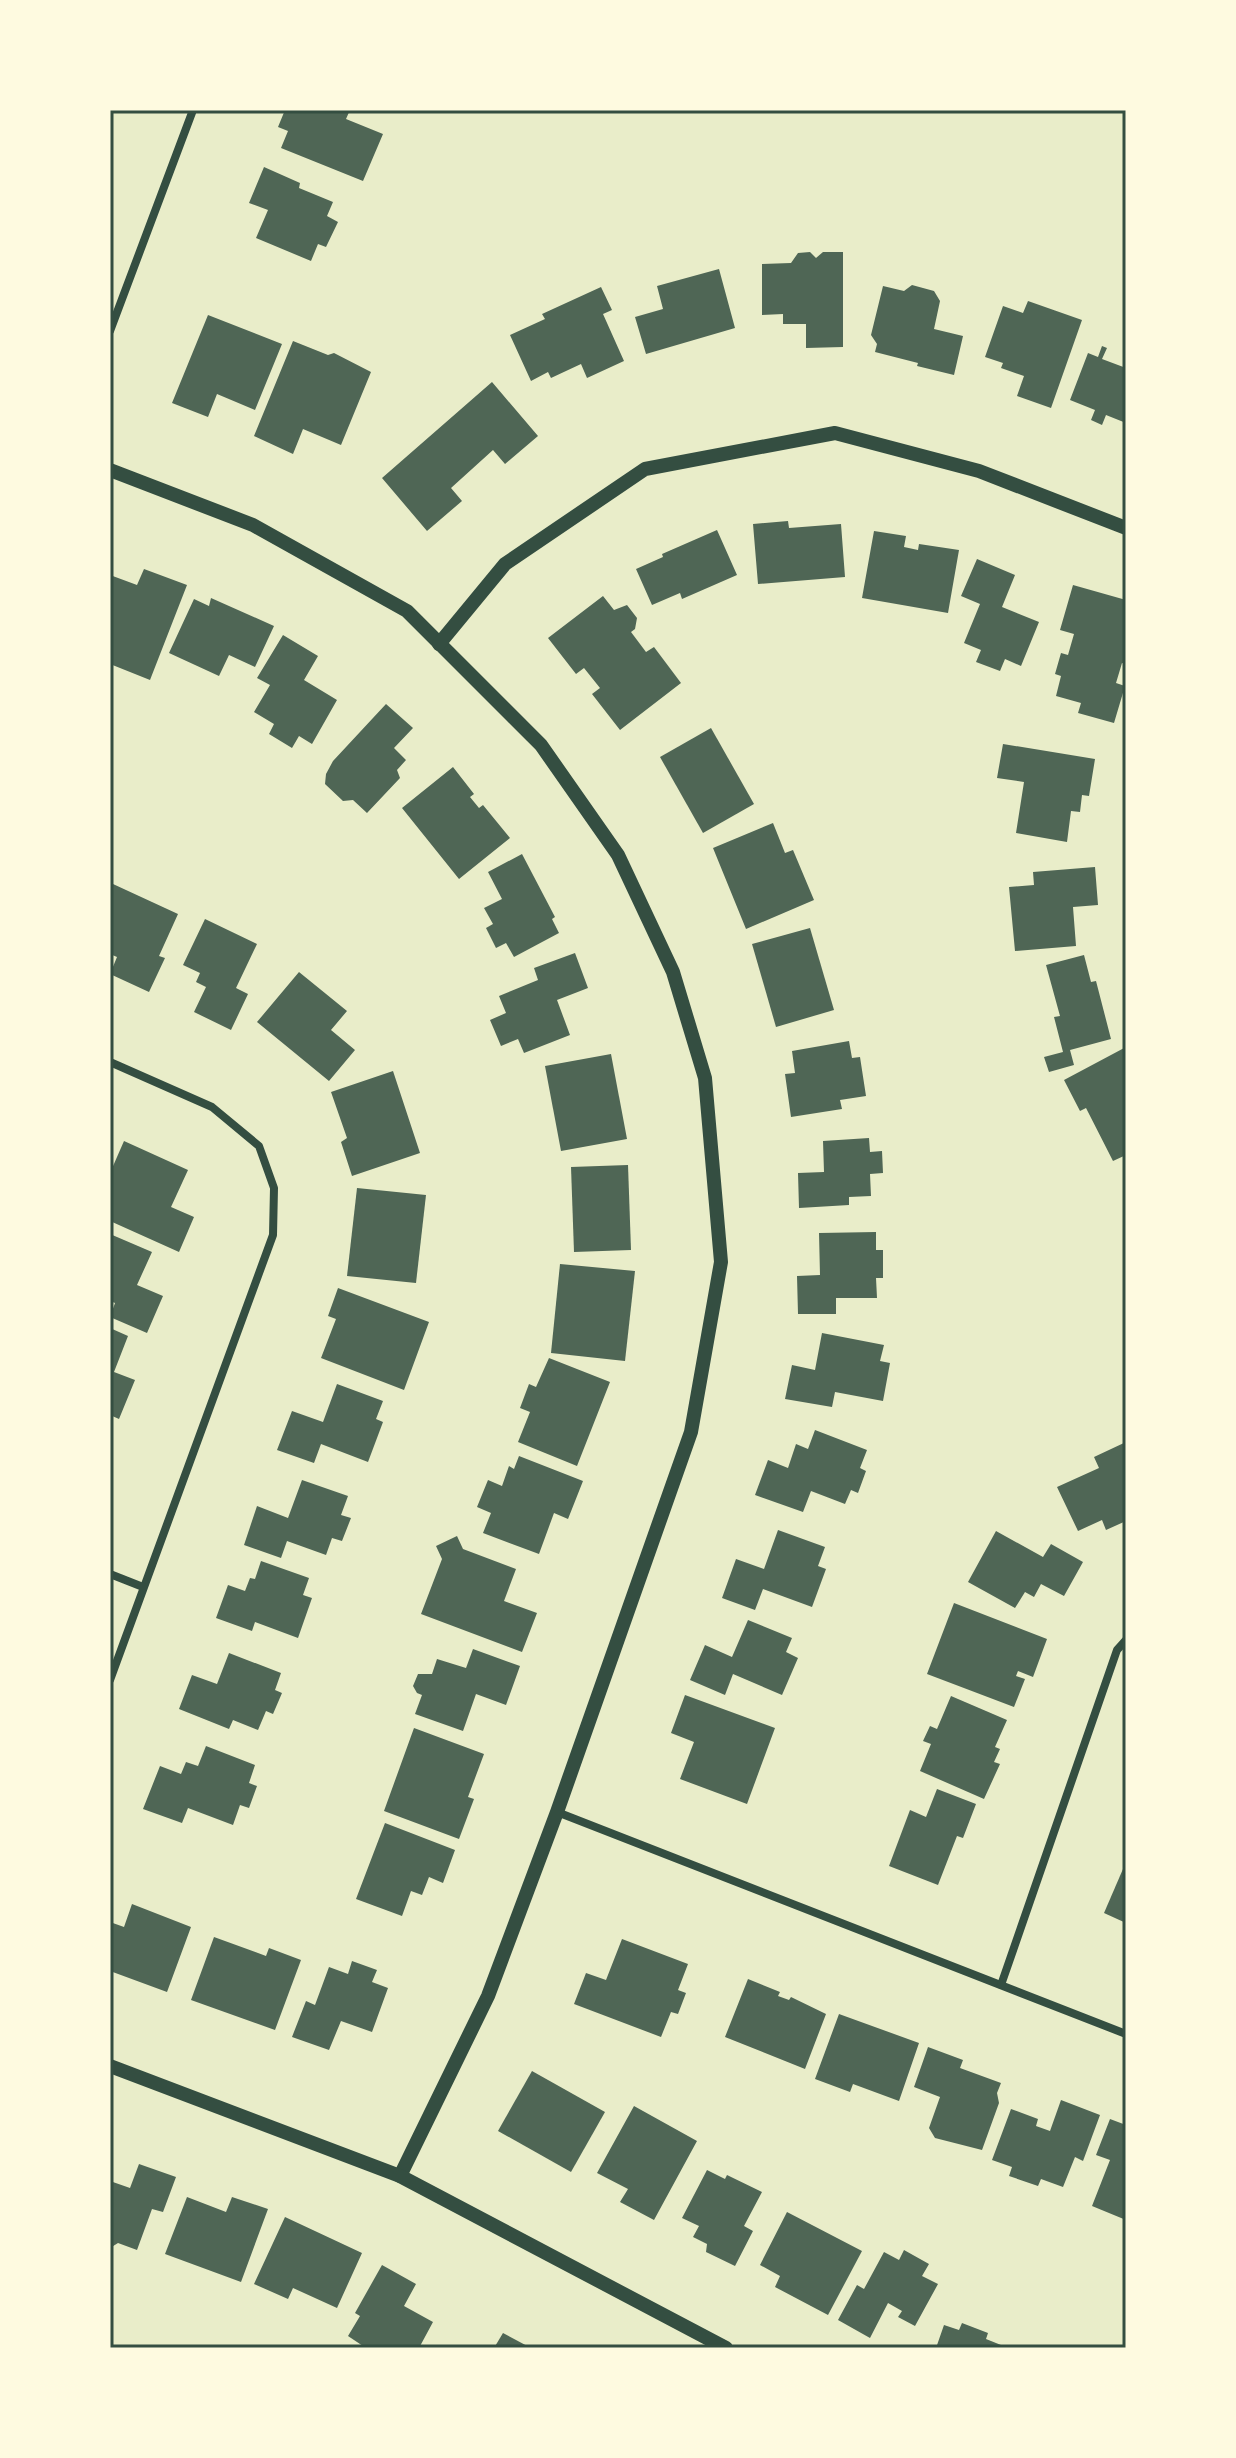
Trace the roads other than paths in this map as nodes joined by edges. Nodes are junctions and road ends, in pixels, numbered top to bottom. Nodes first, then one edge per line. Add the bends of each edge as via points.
1 (193, 110) edge
2 (110, 331) edge
3 (110, 470) edge
4 (1126, 528) edge
5 (439, 644) junction
6 (110, 1062) edge
7 (110, 1574) edge
8 (143, 1587) junction
9 (1126, 1640) edge
10 (110, 1680) edge
11 (557, 1812) junction
12 (1001, 1985) junction
13 (1126, 2034) edge
14 (110, 2066) edge
15 (400, 2176) junction
16 (726, 2348) edge

1 - 2 street
3 - 5 street via 253,525 407,611
4 - 5 street via 979,471 835,433 645,469 505,564
5 - 11 street via 541,745 618,855 673,972 705,1078 721,1262 691,1432
6 - 8 street via 232,1121 259,1146 274,1188 273,1235
7 - 8 street
8 - 10 street
9 - 12 street via 1117,1650
11 - 12 street
11 - 15 street via 488,1996
12 - 13 street
14 - 15 street
15 - 16 street

